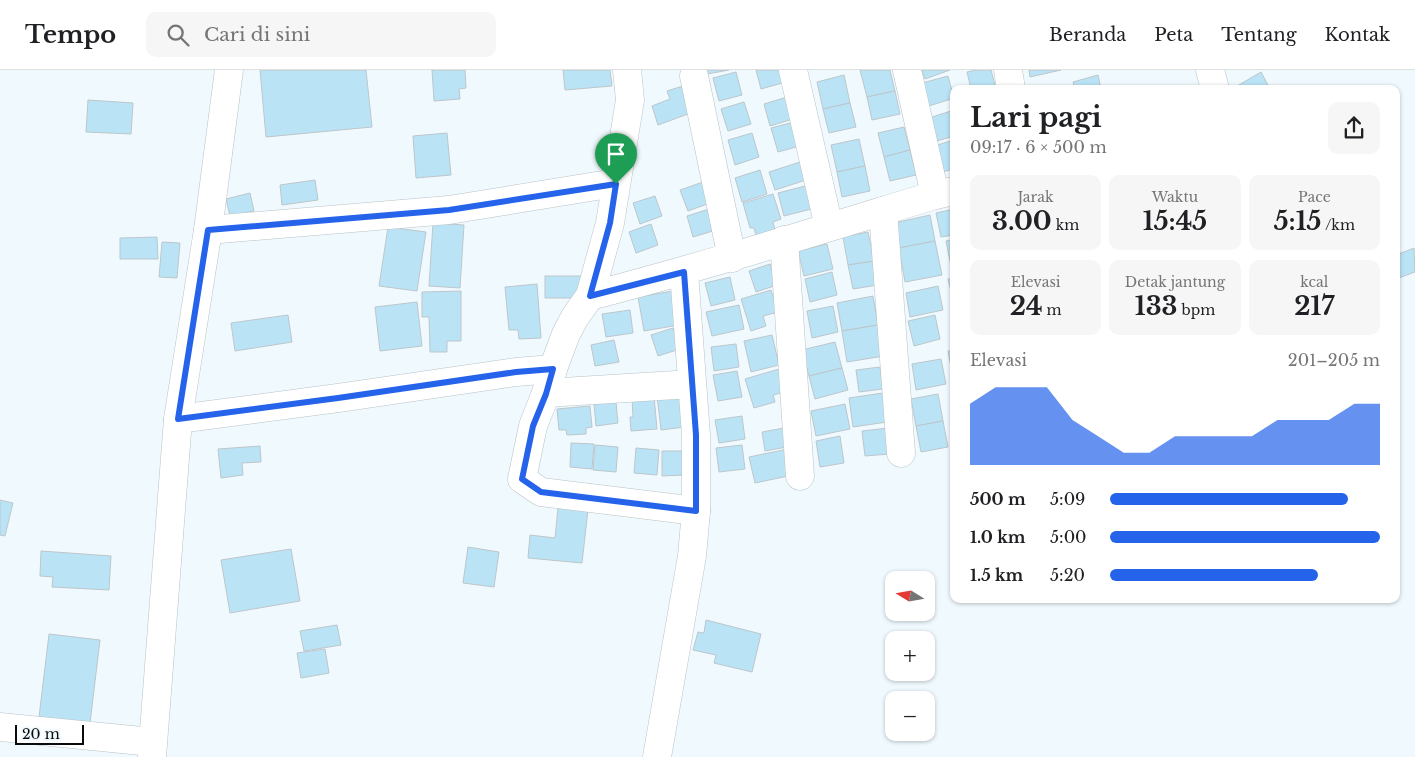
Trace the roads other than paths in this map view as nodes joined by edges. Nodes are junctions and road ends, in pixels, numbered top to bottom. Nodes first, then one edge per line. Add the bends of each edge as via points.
1 (229, 70) edge
2 (627, 70) edge
3 (793, 70) edge
4 (907, 70) edge
5 (1008, 70) edge
6 (1210, 70) edge
7 (694, 76) dead end
8 (1010, 85) edge
9 (1214, 85) edge
10 (616, 184) junction
11 (944, 193) edge
12 (883, 211) junction
13 (829, 227) junction
14 (208, 230) junction
15 (784, 240) junction
16 (732, 258) junction
17 (684, 272) junction
18 (590, 296) junction
19 (550, 381) junction
20 (692, 384) junction
21 (178, 419) junction
22 (900, 453) dead end
23 (800, 476) dead end
24 (696, 511) junction
25 (0, 727) edge
26 (152, 750) edge
27 (656, 757) edge

1 - 14 street
2 - 10 street via 630,100
3 - 13 street
4 - 11 street
5 - 8 street
6 - 9 street
7 - 16 street
10 - 14 street via 449,210
10 - 18 street via 610,223
11 - 12 street
12 - 13 street
12 - 22 street
13 - 15 street
14 - 21 street
15 - 16 street
15 - 23 street
16 - 17 street
17 - 18 street
17 - 20 street
18 - 19 street via 566,334
19 - 20 street
19 - 21 street via 516,372
19 - 24 street via 533,426 522,479 541,492
20 - 24 street
21 - 26 street
24 - 27 street via 692,556
25 - 26 street

